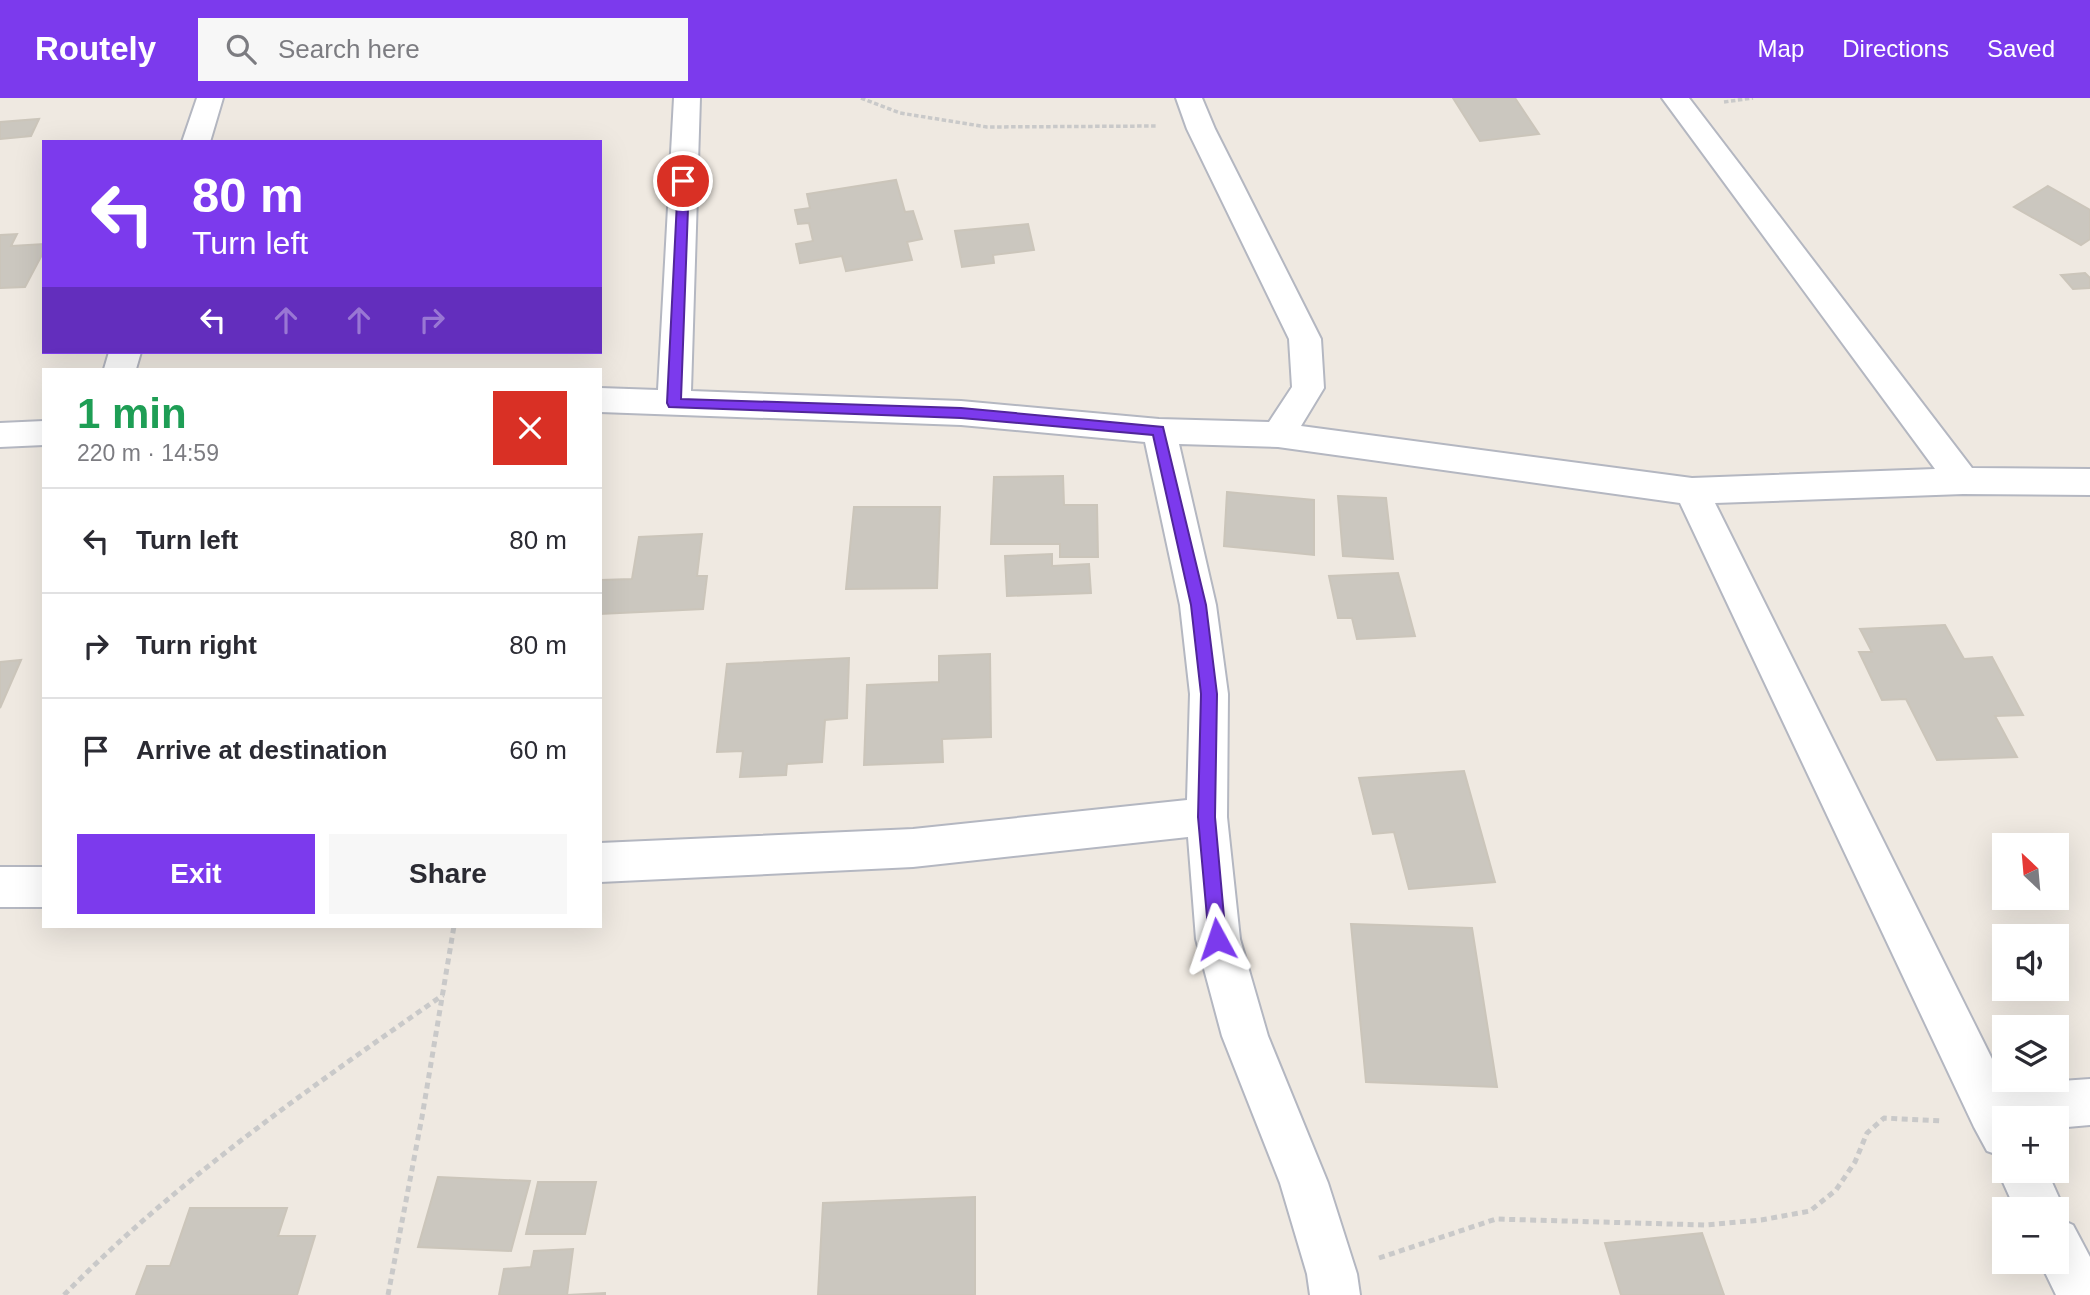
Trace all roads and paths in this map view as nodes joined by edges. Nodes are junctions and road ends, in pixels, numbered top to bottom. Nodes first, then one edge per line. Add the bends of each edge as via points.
1 (210, 98) edge
2 (687, 98) edge
3 (861, 98) edge
4 (1189, 98) edge
5 (1675, 98) edge
6 (1201, 129) junction
7 (197, 140) edge
8 (674, 403) junction
9 (602, 407) edge
10 (1158, 431) junction
11 (42, 433) edge
12 (0, 435) edge
13 (1278, 435) junction
14 (1963, 481) junction
15 (2090, 482) edge
16 (1692, 491) junction
17 (1207, 817) junction
18 (602, 863) edge
19 (0, 887) edge
20 (42, 887) edge
21 (454, 928) edge
22 (443, 995) junction
23 (2090, 1102) edge
24 (2069, 1107) edge
25 (1992, 1111) edge
26 (1992, 1123) edge
27 (2069, 1268) edge
28 (1334, 1285) edge
29 (64, 1295) edge
30 (388, 1295) edge
31 (2082, 1295) edge

1 - 7 street
2 - 8 street
3 - 6 path via 900,113 987,127 1149,125
4 - 6 street
5 - 14 street
6 - 13 street via 1305,339 1308,388
8 - 9 street
8 - 10 street via 961,413
10 - 13 street
10 - 17 street via 1198,605 1209,694
11 - 12 street
13 - 16 street
14 - 15 street
14 - 16 street
16 - 25 street
17 - 18 street via 913,848
17 - 28 street via 1217,939 1245,1036 1304,1182
19 - 20 street
21 - 22 path
22 - 29 path via 205,1165 98,1258
22 - 30 path
23 - 24 street
26 - 28 path via 1885,1118 1867,1133 1836,1190 1810,1211 1705,1225 1496,1219
27 - 31 street

